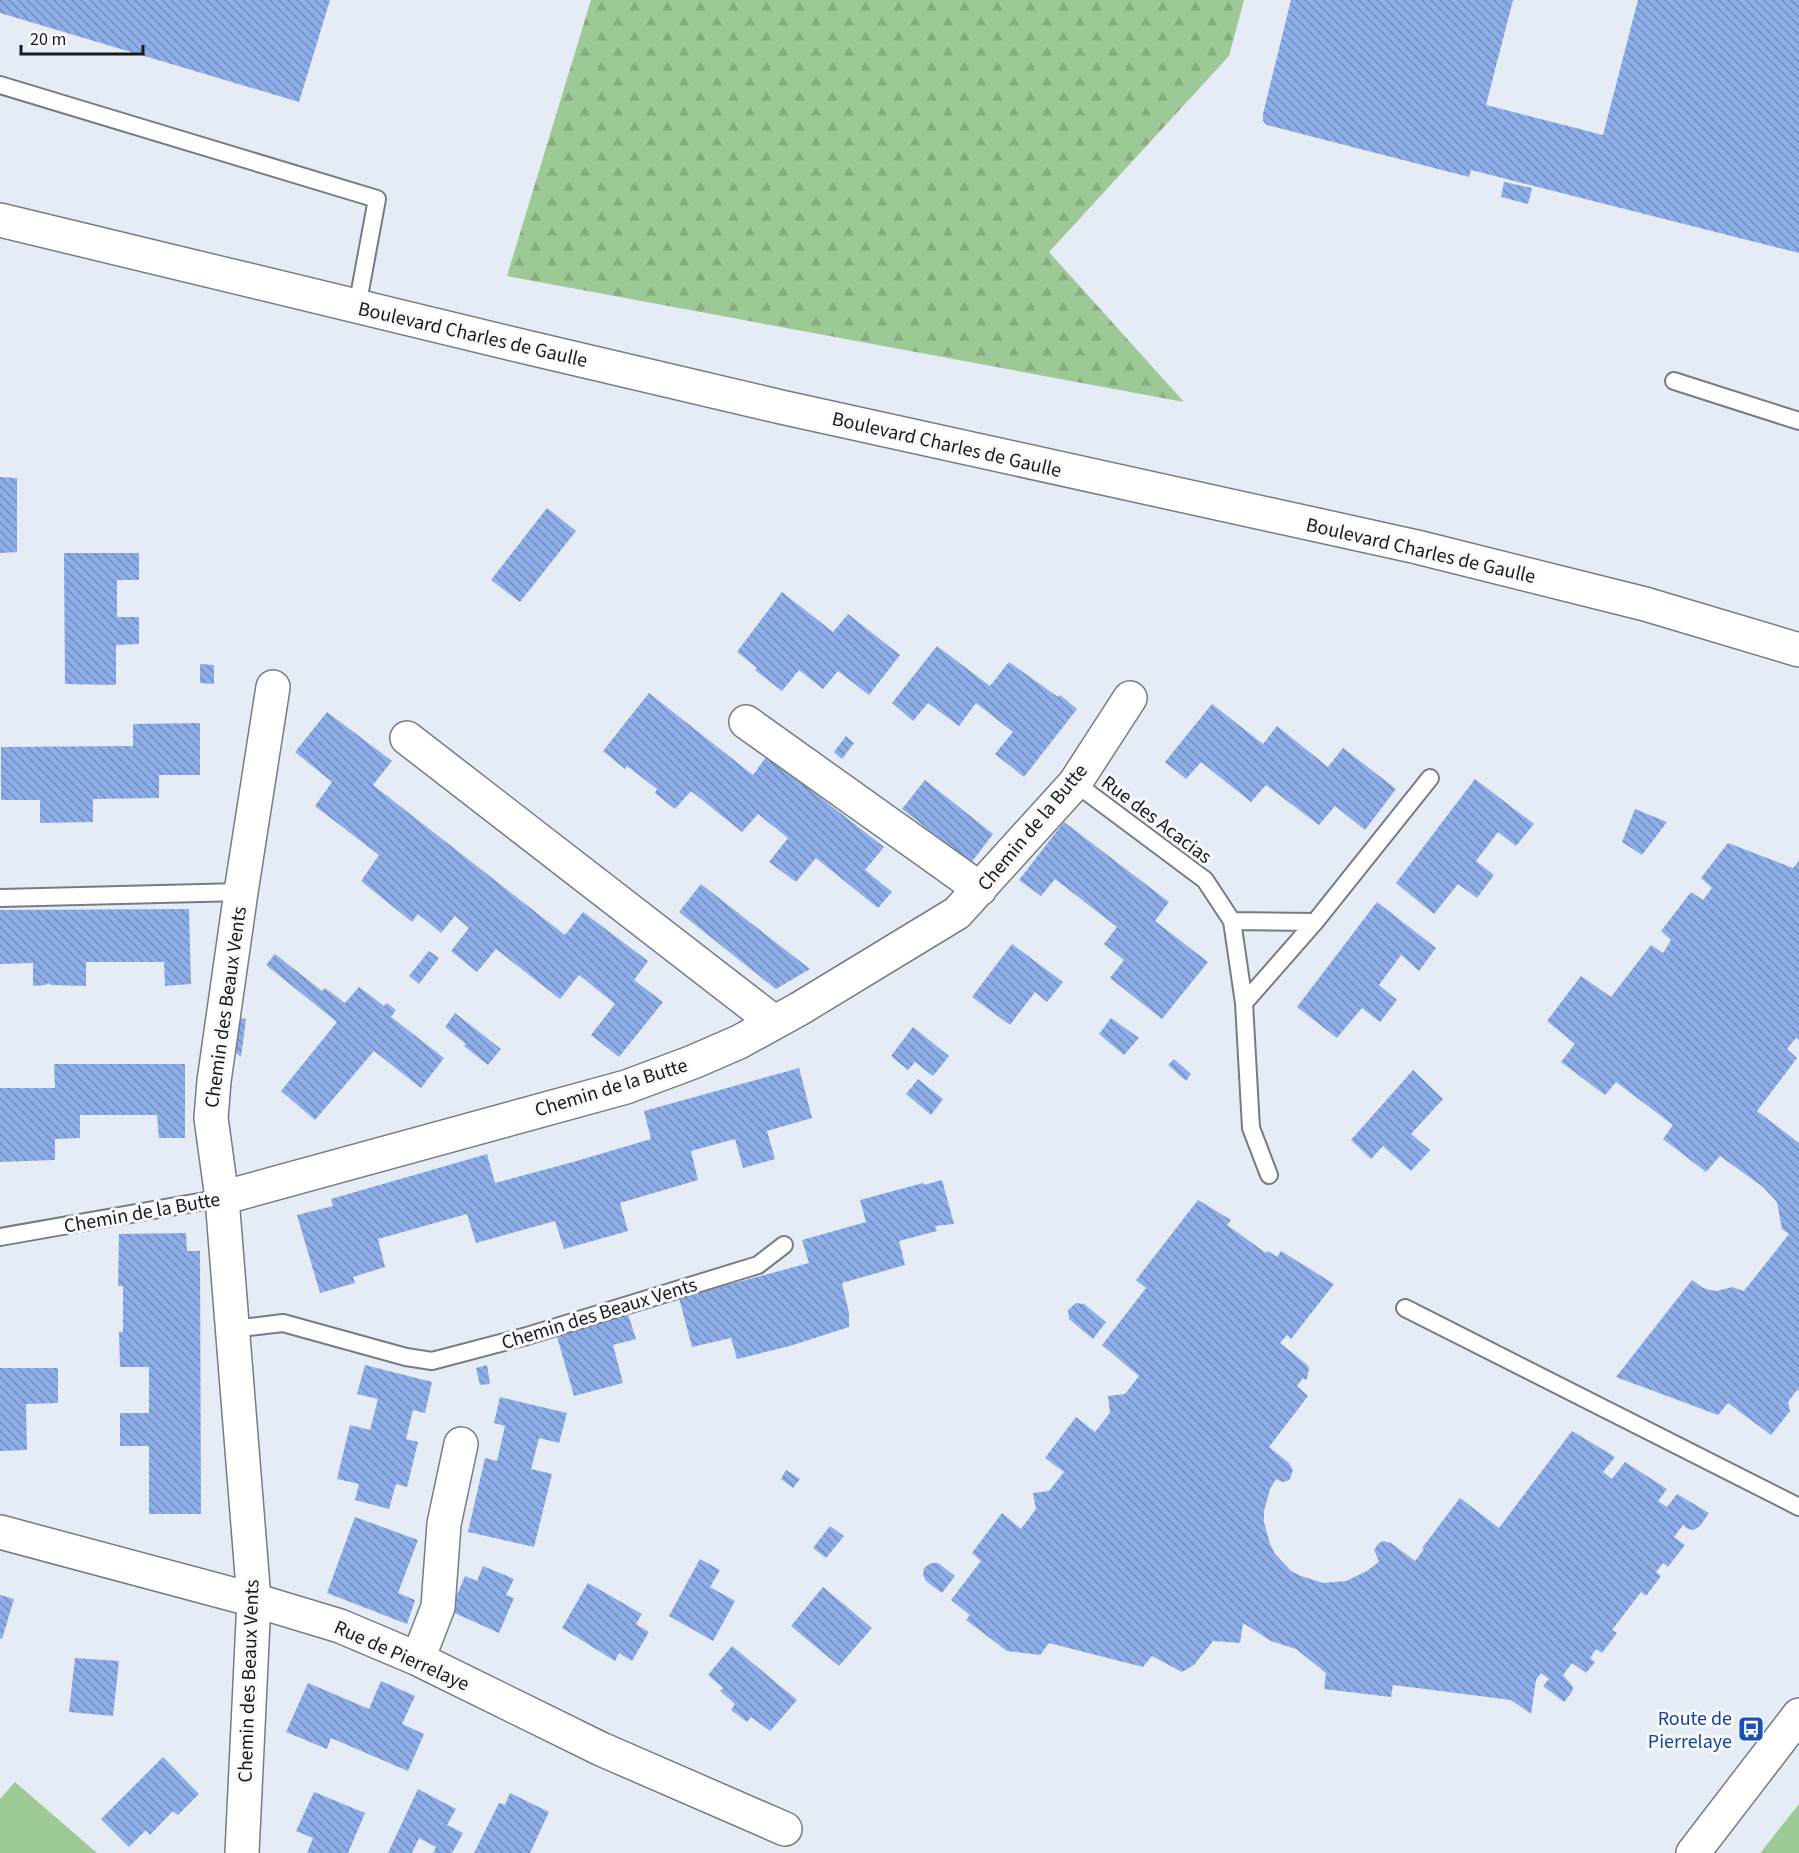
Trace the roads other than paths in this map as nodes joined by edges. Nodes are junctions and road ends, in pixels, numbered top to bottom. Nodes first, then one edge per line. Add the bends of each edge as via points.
1 (0, 85) edge
2 (0, 213) edge
3 (0, 220) edge
4 (93, 242) junction
5 (357, 307) junction
6 (1674, 381) dead end
7 (1799, 422) edge
8 (1799, 650) edge
9 (273, 687) dead end
10 (1130, 698) dead end
11 (746, 722) dead end
12 (407, 738) dead end
13 (1430, 778) dead end
14 (1075, 783) junction
15 (980, 889) junction
16 (241, 892) junction
17 (0, 898) edge
18 (1232, 921) junction
19 (1315, 922) junction
20 (1244, 1003) junction
21 (774, 1022) junction
22 (1269, 1175) dead end
23 (222, 1197) junction
24 (0, 1237) edge
25 (784, 1245) dead end
26 (1405, 1308) dead end
27 (233, 1329) junction
28 (461, 1444) dead end
29 (1799, 1507) edge
30 (0, 1532) edge
31 (254, 1600) junction
32 (418, 1659) junction
33 (1799, 1715) edge
34 (785, 1829) dead end
35 (242, 1853) edge
36 (1693, 1853) edge

1 - 5 lane via 377,199
2 - 4 street, Boulevard Charles de Gaulle
3 - 4 street, Boulevard Charles de Gaulle
4 - 5 street, Boulevard Charles de Gaulle
5 - 8 street, Boulevard Charles de Gaulle via 782,407 1417,547 1645,604
6 - 7 lane
9 - 16 street, Chemin des Beaux Vents
10 - 14 street, Chemin de la Butte
11 - 15 street
12 - 21 street
13 - 19 lane
14 - 15 street, Chemin de la Butte
14 - 18 lane, Rue des Acacias via 1205,880
15 - 21 street, Chemin de la Butte via 957,913
16 - 17 lane
16 - 23 street, Chemin des Beaux Vents via 211,1118
18 - 19 lane
18 - 20 lane, Rue des Acacias
19 - 20 lane
20 - 22 lane, Rue des Acacias via 1251,1128
21 - 23 street, Chemin de la Butte via 739,1042 626,1087
23 - 24 lane, Chemin de la Butte
23 - 27 street, Chemin des Beaux Vents
25 - 27 lane, Chemin des Beaux Vents via 758,1265 432,1361 283,1323
26 - 29 lane
27 - 31 street, Chemin des Beaux Vents
28 - 32 street via 444,1524 438,1607
30 - 31 street, Rue de Pierrelaye
31 - 32 street, Rue de Pierrelaye via 340,1626
31 - 35 street, Chemin des Beaux Vents
32 - 34 street, Rue de Pierrelaye via 601,1749
33 - 36 street

